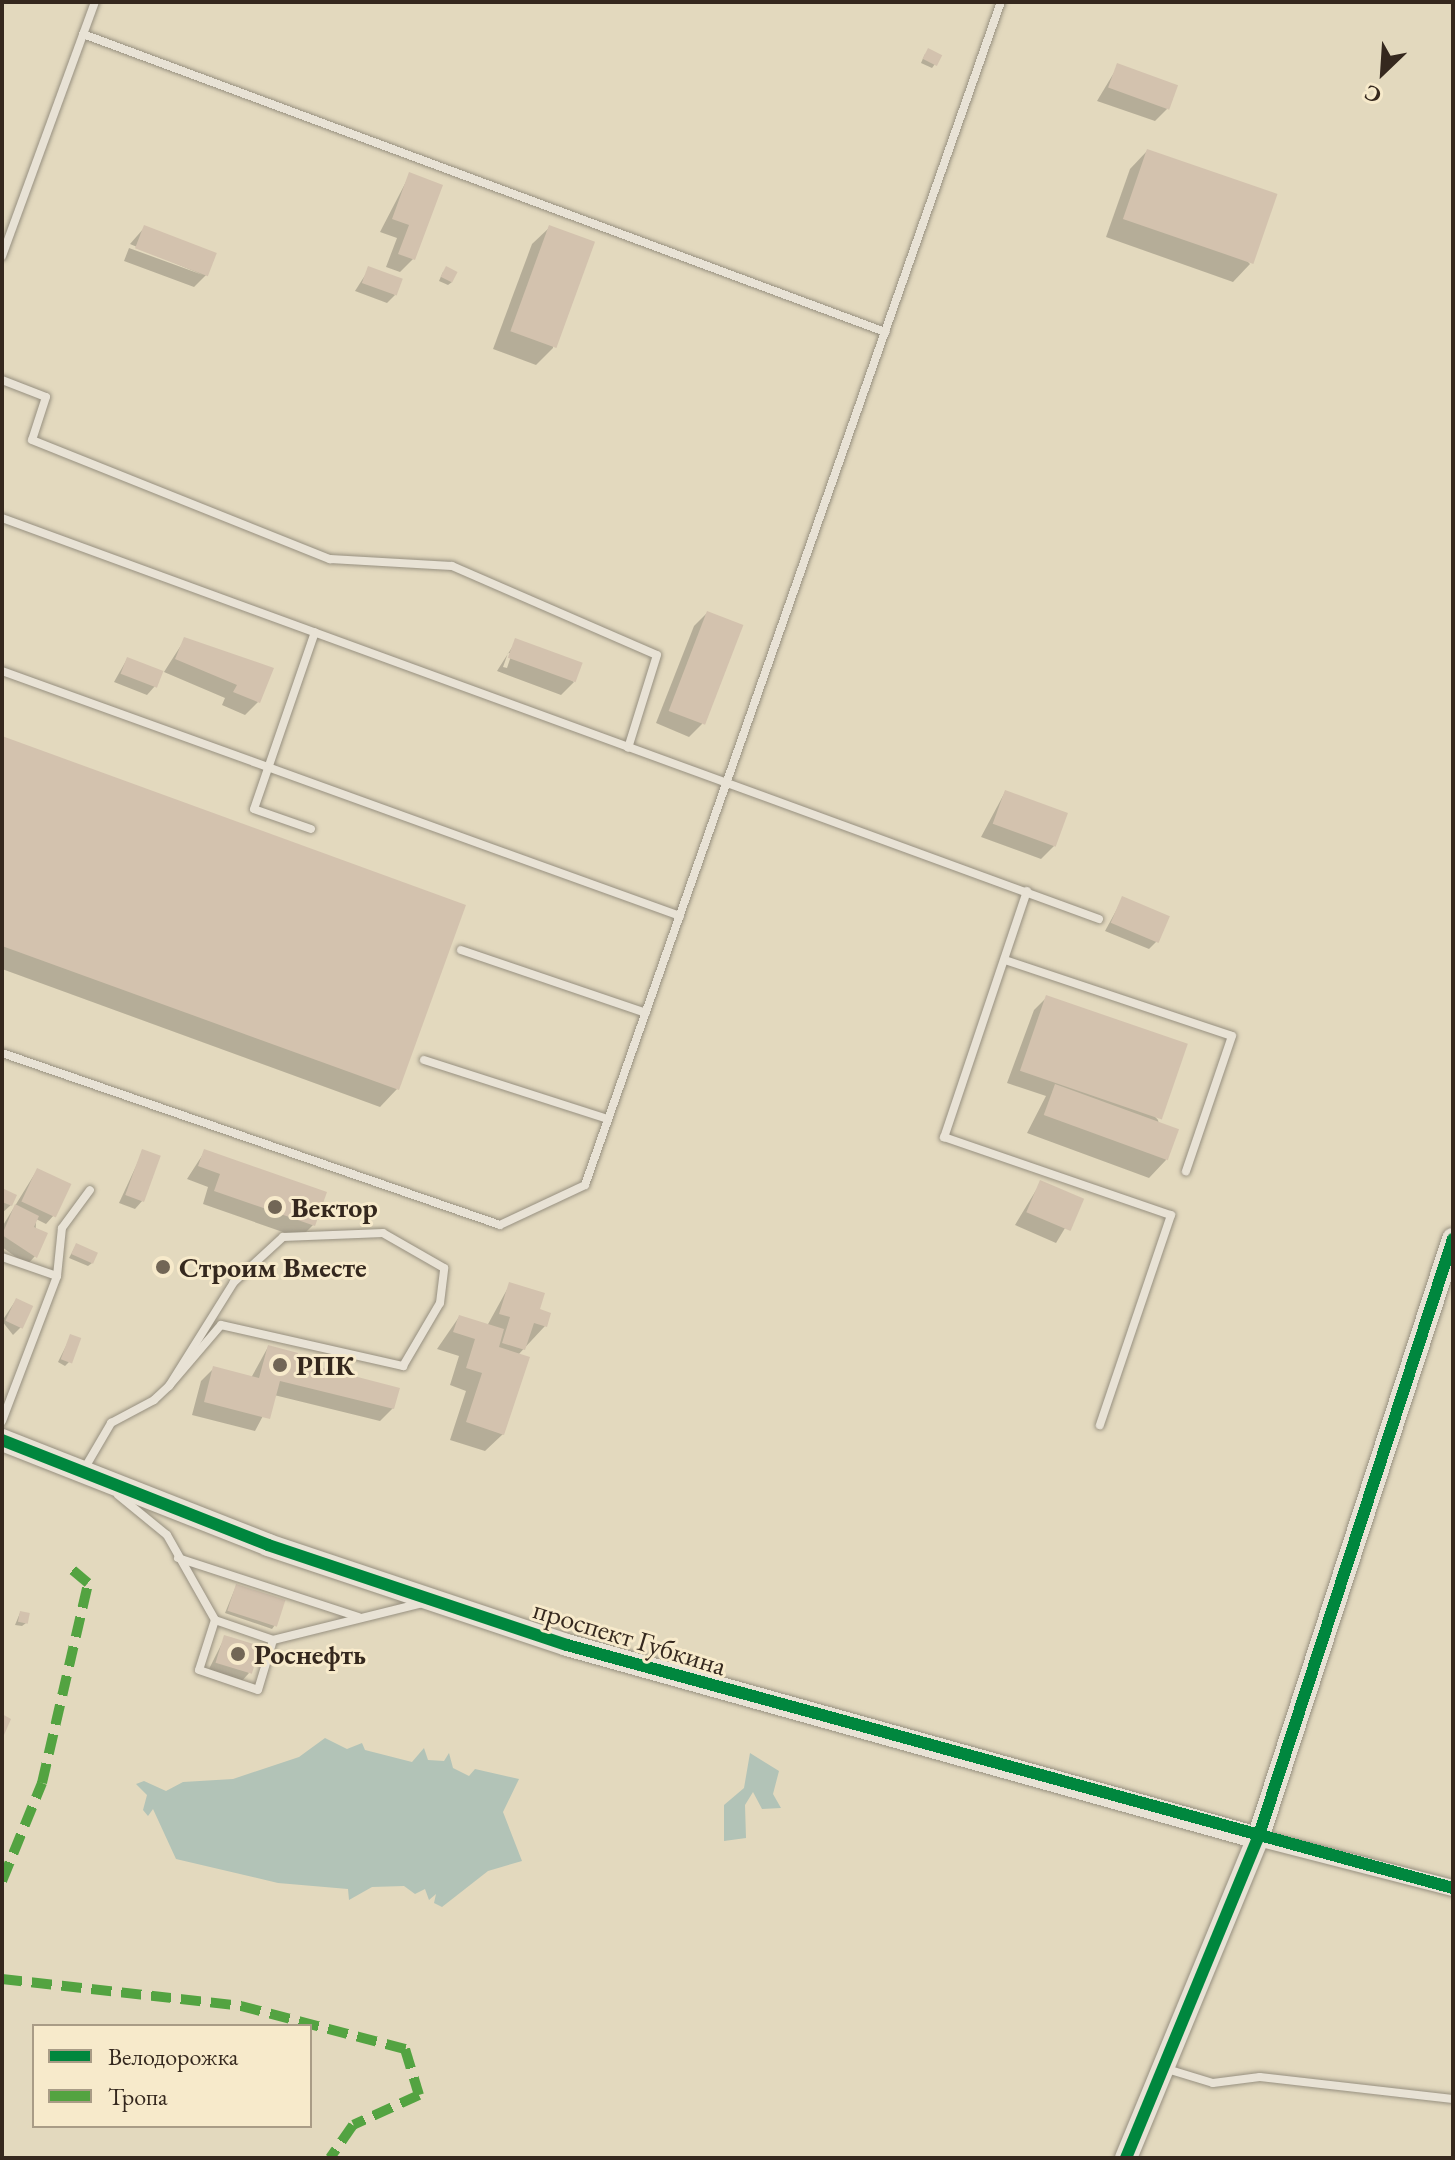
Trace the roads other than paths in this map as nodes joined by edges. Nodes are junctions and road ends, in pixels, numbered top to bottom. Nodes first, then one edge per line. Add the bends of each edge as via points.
1 (95, 2) edge
2 (1001, 2) edge
3 (83, 34) junction
4 (6, 235) edge
5 (2, 256) edge
6 (885, 332) junction
7 (2, 380) edge
8 (2, 518) edge
9 (315, 632) junction
10 (2, 671) edge
11 (628, 748) junction
12 (266, 772) junction
13 (726, 786) junction
14 (311, 829) dead end
15 (1027, 891) junction
16 (680, 916) junction
17 (1099, 919) dead end
18 (461, 950) dead end
19 (1005, 960) junction
20 (646, 1013) junction
21 (2, 1053) edge
22 (424, 1060) dead end
23 (608, 1119) junction
24 (1186, 1171) dead end
25 (90, 1190) dead end
26 (1453, 1239) edge
27 (2, 1257) edge
28 (57, 1276) junction
29 (169, 1386) junction
30 (2, 1421) edge
31 (1100, 1425) dead end
32 (2, 1440) edge
33 (81, 1474) junction
34 (105, 1484) junction
35 (177, 1558) junction
36 (434, 1600) junction
37 (361, 1618) junction
38 (215, 1620) junction
39 (273, 1640) junction
40 (1258, 1838) junction
41 (1453, 1888) edge
42 (1167, 2069) junction
43 (1453, 2099) edge
44 (1126, 2158) edge

1 - 3 lane
2 - 6 lane
3 - 4 lane
3 - 6 lane
4 - 5 lane
6 - 13 lane
7 - 11 lane via 46,397 32,440 330,559 452,566 657,655
8 - 9 lane
9 - 11 lane
9 - 12 lane
10 - 12 lane
11 - 13 lane
12 - 14 lane via 254,809
12 - 16 lane
13 - 15 lane
13 - 16 lane
15 - 17 lane
15 - 19 lane
16 - 20 lane
18 - 20 lane
19 - 24 lane via 1232,1036
19 - 31 lane via 944,1137 1171,1215
20 - 23 lane
21 - 23 lane via 500,1225 585,1185
22 - 23 lane
25 - 28 lane via 62,1228
26 - 40 street
27 - 28 lane
28 - 30 lane
29 - 29 lane via 221,1325 403,1366 440,1303 444,1268 383,1233 283,1237 234,1282
29 - 33 lane via 111,1423
32 - 33 street, проспект Губкина
33 - 34 street, проспект Губкина
34 - 35 lane via 167,1535
34 - 36 street, проспект Губкина
35 - 37 lane
35 - 38 lane
36 - 37 lane
36 - 40 street, проспект Губкина via 701,1684
37 - 39 lane
38 - 39 lane
38 - 39 lane via 199,1670 258,1690
40 - 41 street
40 - 42 street
42 - 43 lane via 1213,2083 1260,2077
42 - 44 street

